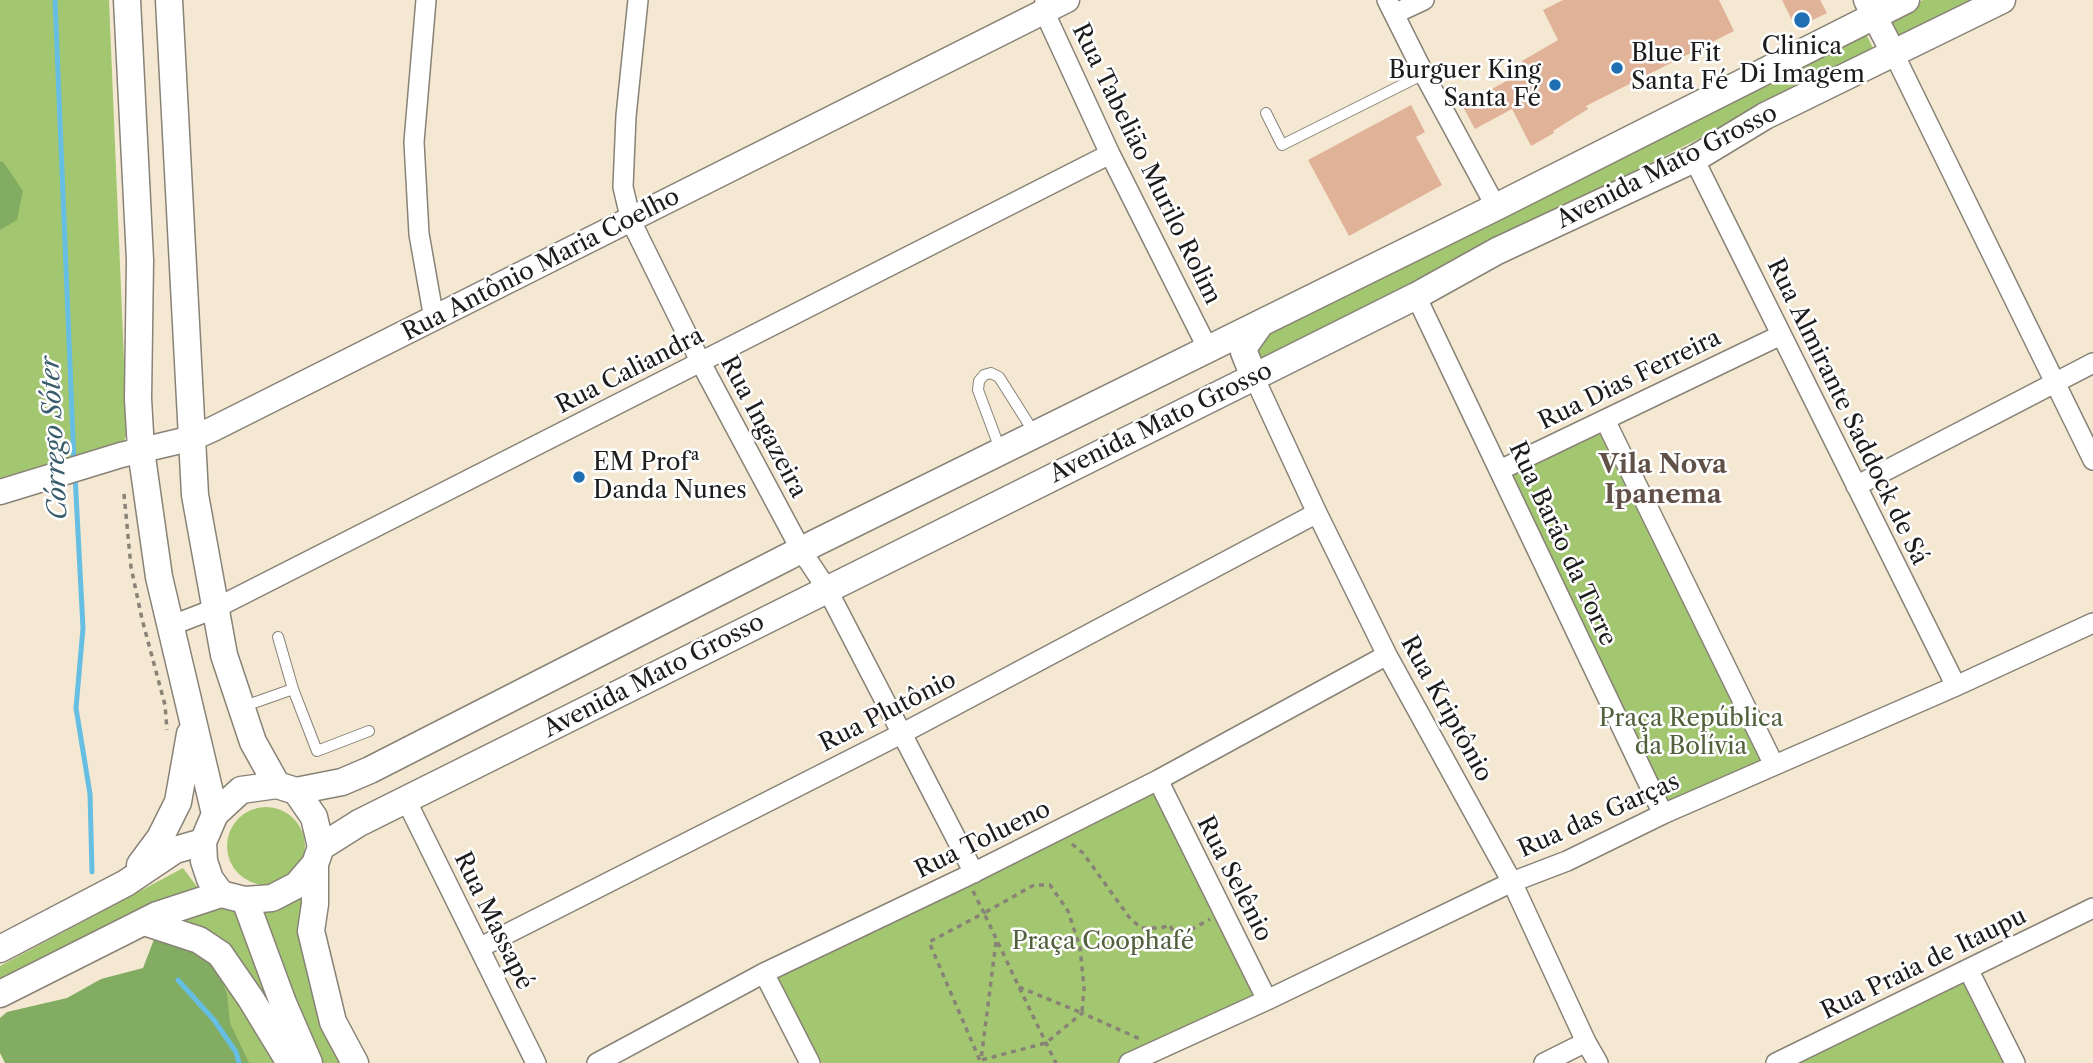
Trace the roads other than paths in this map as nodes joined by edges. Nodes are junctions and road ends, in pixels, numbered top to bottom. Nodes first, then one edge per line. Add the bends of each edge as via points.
1 (127, 0) edge
2 (169, 0) edge
3 (425, 0) edge
4 (638, 0) edge
5 (1067, 0) edge
6 (1424, 0) edge
7 (1906, 0) edge
8 (2002, 0) edge
9 (1044, 6) edge
10 (1390, 7) edge
11 (1870, 8) edge
12 (1894, 54) junction
13 (1423, 74) junction
14 (1266, 113) dead end
15 (1110, 154) junction
16 (1694, 159) junction
17 (1496, 207) junction
18 (631, 221) junction
19 (1497, 251) junction
20 (1416, 296) junction
21 (434, 319) junction
22 (1261, 323) junction
23 (1781, 335) junction
24 (1208, 349) junction
25 (701, 363) junction
26 (2093, 363) edge
27 (1254, 377) junction
28 (2055, 382) junction
29 (1605, 420) junction
30 (1036, 434) junction
31 (193, 438) junction
32 (141, 450) junction
33 (1000, 451) junction
34 (2093, 460) edge
35 (1500, 470) junction
36 (1856, 486) junction
37 (0, 492) edge
38 (1317, 513) junction
39 (801, 550) junction
40 (827, 589) junction
41 (214, 608) junction
42 (2093, 622) edge
43 (170, 626) junction
44 (278, 637) dead end
45 (1387, 655) junction
46 (1956, 686) junction
47 (293, 690) junction
48 (241, 707) junction
49 (192, 719) junction
50 (369, 731) dead end
51 (903, 733) junction
52 (1774, 765) junction
53 (1158, 780) junction
54 (286, 788) junction
55 (406, 800) junction
56 (215, 814) junction
57 (1663, 814) junction
58 (203, 842) junction
59 (318, 855) junction
60 (970, 875) junction
61 (1512, 882) junction
62 (126, 884) junction
63 (233, 897) junction
64 (2093, 908) edge
65 (144, 922) junction
66 (479, 948) junction
67 (0, 949) edge
68 (1968, 969) junction
69 (764, 973) junction
70 (0, 995) edge
71 (1267, 1000) junction
72 (1586, 1042) junction
73 (290, 1063) edge
74 (309, 1063) edge
75 (355, 1063) edge
76 (536, 1063) edge
77 (597, 1063) edge
78 (810, 1063) edge
79 (1129, 1063) edge
80 (1544, 1063) edge
81 (1598, 1063) edge
82 (1776, 1063) edge
83 (2015, 1063) edge

1 - 32 main road via 140,260
2 - 31 main road
3 - 21 street via 414,142 419,234
4 - 18 street, Rua Ingazeira via 623,175
5 - 9 street, Rua Antônio Maria Coelho
6 - 10 street
7 - 11 main road, Avenida Mato Grosso
8 - 12 main road, Avenida Mato Grosso
9 - 15 street, Rua Tabelião Murilo Rolim
9 - 18 street, Rua Antônio Maria Coelho
10 - 13 street
11 - 12 street
11 - 17 main road, Avenida Mato Grosso
12 - 16 main road, Avenida Mato Grosso via 1765,116
12 - 28 street
13 - 14 lane via 1282,145
13 - 17 street
15 - 24 street, Rua Tabelião Murilo Rolim
15 - 25 street, Rua Caliandra
16 - 19 main road, Avenida Mato Grosso
16 - 23 street, Rua Almirante Saddock de Sá
17 - 19 main road via 1505,233
17 - 22 main road, Avenida Mato Grosso
18 - 21 street, Rua Antônio Maria Coelho
18 - 25 street, Rua Ingazeira
19 - 20 main road, Avenida Mato Grosso
20 - 27 main road, Avenida Mato Grosso
20 - 35 street, Rua Barão da Torre
21 - 31 street, Rua Antônio Maria Coelho
22 - 24 main road, Avenida Mato Grosso
22 - 27 main road via 1244,346
23 - 29 street, Rua Dias Ferreira
23 - 36 street, Rua Almirante Saddock de Sá
24 - 30 main road, Avenida Mato Grosso
25 - 39 street, Rua Ingazeira
25 - 41 street, Rua Caliandra
26 - 28 street
27 - 38 street, Rua Kriptônio
27 - 40 main road, Avenida Mato Grosso
28 - 34 street
28 - 36 street
29 - 35 street, Rua Dias Ferreira
29 - 52 street
30 - 33 main road, Avenida Mato Grosso
30 - 33 lane via 999,377 984,375 978,390
31 - 32 street, Rua Antônio Maria Coelho
31 - 41 main road via 195,495
32 - 37 street, Rua Antônio Maria Coelho
32 - 43 main road
33 - 39 main road, Avenida Mato Grosso
35 - 57 street, Rua Barão da Torre
36 - 46 street, Rua Almirante Saddock de Sá
38 - 45 street, Rua Kriptônio
38 - 51 street, Rua Plutônio
39 - 40 street, Rua Ingazeira
39 - 54 main road, Avenida Mato Grosso via 370,770 342,782
40 - 51 street, Rua Ingazeira
40 - 55 main road, Avenida Mato Grosso
41 - 43 street, Rua Caliandra
41 - 48 main road
42 - 46 street, Rua das Garças
43 - 49 main road
44 - 47 lane
45 - 53 street, Rua Tolueno
45 - 61 street, Rua Kriptônio
46 - 52 street, Rua das Garças
47 - 48 lane
47 - 50 lane via 317,751
48 - 54 main road via 253,742
49 - 56 main road
49 - 62 main road via 178,802 160,838
51 - 60 street, Rua Ingazeira
51 - 66 street, Rua Plutônio
52 - 57 street, Rua das Garças
53 - 60 street, Rua Tolueno
53 - 71 street, Rua Selênio
54 - 56 main road via 241,790
54 - 59 main road via 314,817
55 - 59 main road, Avenida Mato Grosso via 359,823
55 - 66 street, Rua Massapé
56 - 58 main road
57 - 61 street, Rua das Garças
58 - 62 main road via 175,850
58 - 63 main road via 210,878
59 - 63 main road via 297,885 272,898
59 - 75 main road via 311,931 333,1022
60 - 69 street, Rua Tolueno
61 - 71 street, Rua das Garças
61 - 72 street, Rua Kriptônio
62 - 67 main road
63 - 65 main road via 198,900
63 - 74 main road
64 - 68 street, Rua Praia de Itaupu
65 - 70 main road
65 - 73 main road via 199,940 220,954
66 - 76 street, Rua Massapé
68 - 82 street, Rua Praia de Itaupu
68 - 83 street
69 - 77 street, Rua Tolueno
69 - 78 street
71 - 79 street, Rua das Garças
72 - 80 street
72 - 81 street, Rua Kriptônio

